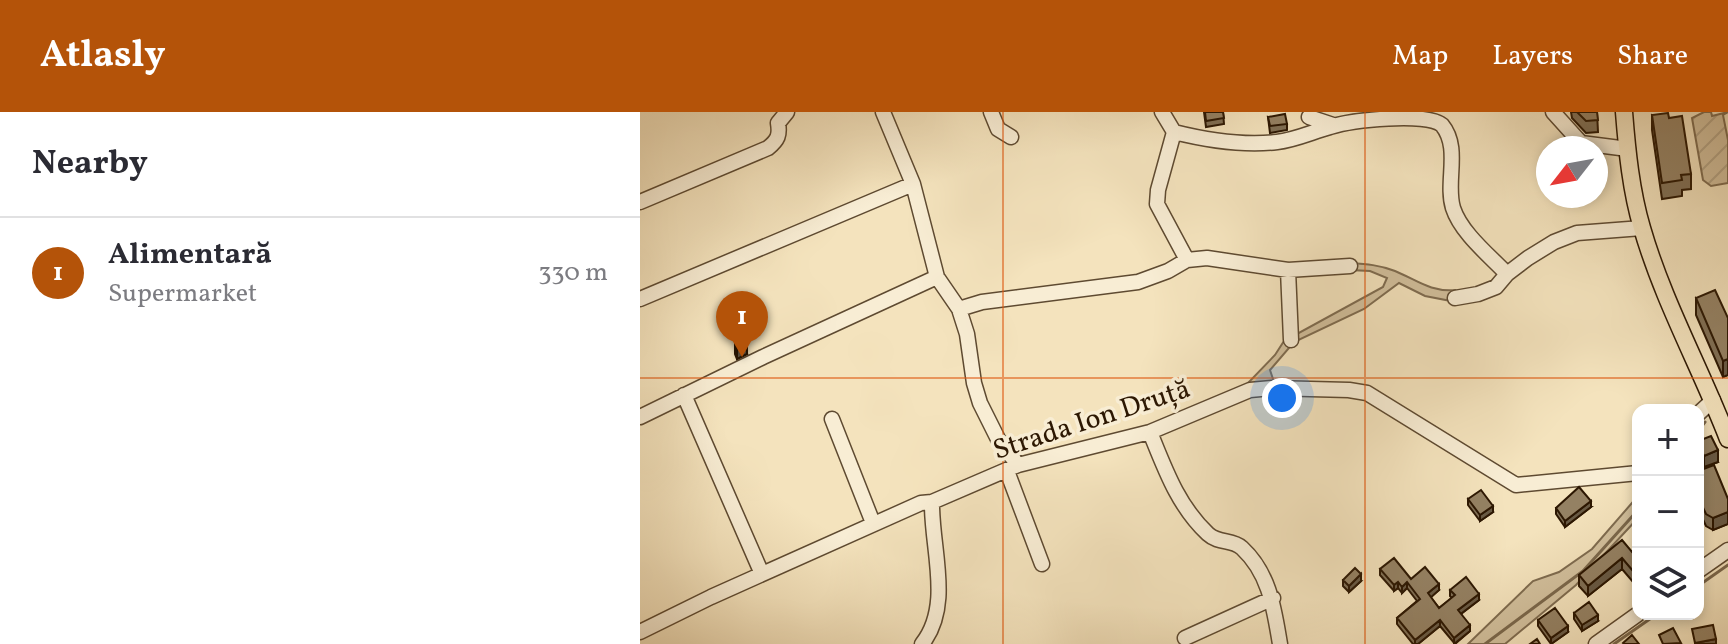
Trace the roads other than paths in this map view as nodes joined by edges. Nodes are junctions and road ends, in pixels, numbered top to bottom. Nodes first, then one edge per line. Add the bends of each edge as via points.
1 (787, 112) edge
2 (883, 112) edge
3 (991, 112) edge
4 (1162, 112) edge
5 (1553, 112) edge
6 (1624, 112) edge
7 (1309, 114) edge
8 (1333, 126) junction
9 (1174, 132) junction
10 (1305, 134) junction
11 (1011, 137) dead end
12 (1628, 149) junction
13 (913, 184) junction
14 (640, 202) edge
15 (1642, 228) junction
16 (1187, 260) junction
17 (1350, 266) dead end
18 (1288, 270) junction
19 (1507, 274) junction
20 (937, 277) junction
21 (1455, 298) dead end
22 (640, 299) edge
23 (959, 309) junction
24 (1291, 340) dead end
25 (684, 395) junction
26 (1713, 400) junction
27 (1704, 408) edge
28 (640, 417) edge
29 (832, 419) dead end
30 (1150, 432) junction
31 (1728, 439) edge
32 (1013, 468) junction
33 (1632, 474) edge
34 (932, 502) junction
35 (873, 523) junction
36 (1728, 550) edge
37 (1042, 564) dead end
38 (1704, 567) edge
39 (762, 574) junction
40 (1273, 598) junction
41 (1632, 618) edge
42 (640, 632) edge
43 (1185, 638) dead end
44 (922, 644) edge
45 (1280, 644) edge
46 (1596, 644) edge

1 - 14 street via 778,123 777,141 768,148
2 - 13 street
3 - 11 street via 998,129
4 - 9 street
5 - 12 street via 1581,143
6 - 12 main road
7 - 8 street
7 - 10 street
8 - 10 street
8 - 19 street via 1400,115 1441,122 1451,146 1453,209
9 - 10 street via 1223,142 1276,142
9 - 16 street via 1157,204
12 - 15 main road
13 - 20 street
13 - 22 street
15 - 19 street via 1577,233
15 - 26 main road
16 - 18 street
16 - 23 street via 1138,282
17 - 18 street
18 - 24 street
19 - 21 street via 1496,287
20 - 23 street
20 - 25 street
23 - 32 street via 980,403
25 - 28 street
25 - 39 street
26 - 27 street
26 - 31 main road
29 - 35 street
30 - 32 street, Strada Ion Druță
30 - 33 street, Strada Ion Druță via 1250,390 1349,390 1367,393 1516,485
30 - 40 street via 1182,503 1219,542 1241,547
32 - 34 street, Strada Ion Druță
32 - 37 street
34 - 35 street, Strada Ion Druță
34 - 44 street via 940,601
35 - 39 street, Strada Ion Druță
36 - 38 street
39 - 42 street, Strada Ion Druță
40 - 43 street
40 - 45 street
41 - 46 street

